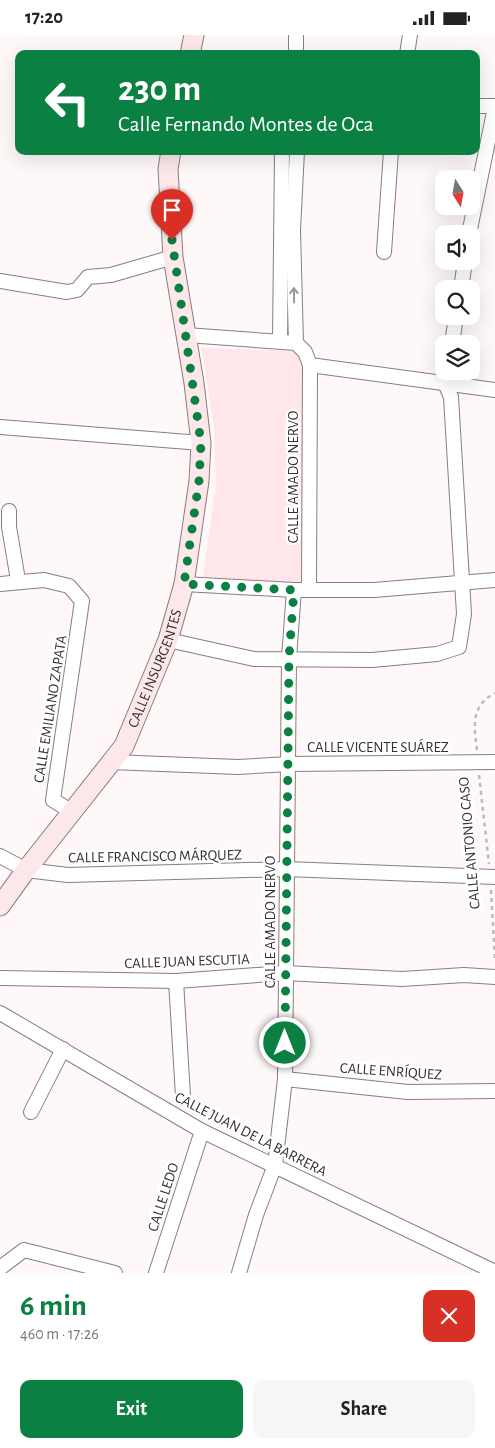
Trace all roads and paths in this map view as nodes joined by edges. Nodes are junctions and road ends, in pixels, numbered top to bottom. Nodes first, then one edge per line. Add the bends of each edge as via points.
1 (194, 35) edge
2 (296, 35) edge
3 (410, 35) edge
4 (191, 50) edge
5 (296, 50) edge
6 (408, 50) edge
7 (480, 106) edge
8 (495, 106) edge
9 (170, 155) edge
10 (282, 155) edge
11 (296, 155) edge
12 (391, 155) edge
13 (287, 220) junction
14 (472, 225) edge
15 (384, 252) dead end
16 (173, 257) junction
17 (0, 281) edge
18 (186, 335) junction
19 (280, 341) junction
20 (296, 343) junction
21 (310, 365) junction
22 (435, 376) edge
23 (447, 380) edge
24 (457, 380) edge
25 (495, 390) edge
26 (0, 427) edge
27 (201, 443) junction
28 (9, 511) dead end
29 (495, 580) edge
30 (18, 581) junction
31 (461, 583) junction
32 (0, 584) edge
33 (184, 584) junction
34 (294, 590) junction
35 (310, 590) junction
36 (168, 640) junction
37 (289, 658) junction
38 (495, 693) edge
39 (111, 761) junction
40 (495, 762) edge
41 (289, 763) junction
42 (478, 763) junction
43 (72, 812) junction
44 (0, 857) edge
45 (286, 869) junction
46 (26, 870) junction
47 (493, 876) edge
48 (0, 906) edge
49 (495, 959) edge
50 (285, 973) junction
51 (0, 977) edge
52 (495, 977) edge
53 (176, 981) junction
54 (0, 1013) edge
55 (63, 1049) junction
56 (285, 1079) junction
57 (495, 1091) edge
58 (183, 1096) dead end
59 (31, 1112) dead end
60 (202, 1131) junction
61 (275, 1165) junction
62 (0, 1268) edge
63 (495, 1272) edge
64 (115, 1273) edge
65 (156, 1273) edge
66 (239, 1273) edge

1 - 4 main road
2 - 5 street
3 - 6 street
7 - 8 street
8 - 14 street
9 - 16 main road, CALLE INSURGENTES via 168,169
10 - 13 street
11 - 13 street
12 - 15 street
13 - 19 street
20 -> 13 street
16 - 17 street via 111,275 88,277 77,289 67,291
16 - 18 main road, CALLE INSURGENTES
18 - 19 street
18 - 27 main road, CALLE INSURGENTES
19 - 20 street
20 - 21 street via 305,352
21 - 22 street
21 - 35 street, CALLE AMADO NERVO
23 - 31 street via 451,397
24 - 25 street
26 - 27 street
27 - 33 main road, CALLE INSURGENTES via 199,481
28 - 30 street
29 - 31 street
30 - 32 street
30 - 43 street, CALLE EMILIANO ZAPATA via 44,580 68,587 82,601 52,800
31 - 35 street via 374,590
31 - 37 street via 464,614 459,647 437,654 372,660
33 - 34 street
33 - 36 main road, CALLE INSURGENTES
34 - 35 street
34 - 37 street, CALLE AMADO NERVO
36 - 37 street via 254,659
36 - 39 main road, CALLE INSURGENTES via 124,746
37 - 41 street, CALLE AMADO NERVO
38 - 42 path, CALLE ANTONIO CASO via 486,698 473,719
39 - 41 street, CALLE VICENTE SUÁREZ via 238,767
39 - 43 main road, CALLE INSURGENTES
40 - 42 street, CALLE VICENTE SUÁREZ
41 - 42 street, CALLE VICENTE SUÁREZ
41 - 45 street, CALLE AMADO NERVO
42 - 47 path, CALLE ANTONIO CASO
43 - 46 main road, CALLE INSURGENTES
44 - 46 street, CALLE FRANCISCO MÁRQUEZ
45 - 46 street, CALLE FRANCISCO MÁRQUEZ via 68,875
45 - 47 street, CALLE FRANCISCO MÁRQUEZ
45 - 50 street, CALLE AMADO NERVO
46 - 48 main road, CALLE INSURGENTES
47 - 49 path, CALLE ANTONIO CASO
50 - 52 street, CALLE JUAN ESCUTIA via 402,979 464,975
50 - 53 street, CALLE JUAN ESCUTIA
50 - 56 street, CALLE AMADO NERVO
51 - 53 street, CALLE JUAN ESCUTIA
53 - 58 street
54 - 55 street, CALLE JUAN DE LA BARRERA
55 - 59 street
55 - 60 street, CALLE JUAN DE LA BARRERA
56 - 57 street, CALLE ENRÍQUEZ via 408,1092
56 - 61 street, CALLE AMADO NERVO
60 - 61 street, CALLE JUAN DE LA BARRERA
60 - 65 street, CALLE LEDO
61 - 63 street, CALLE JUAN DE LA BARRERA
61 - 66 street, CALLE AMADO NERVO
62 - 64 street via 24,1249

